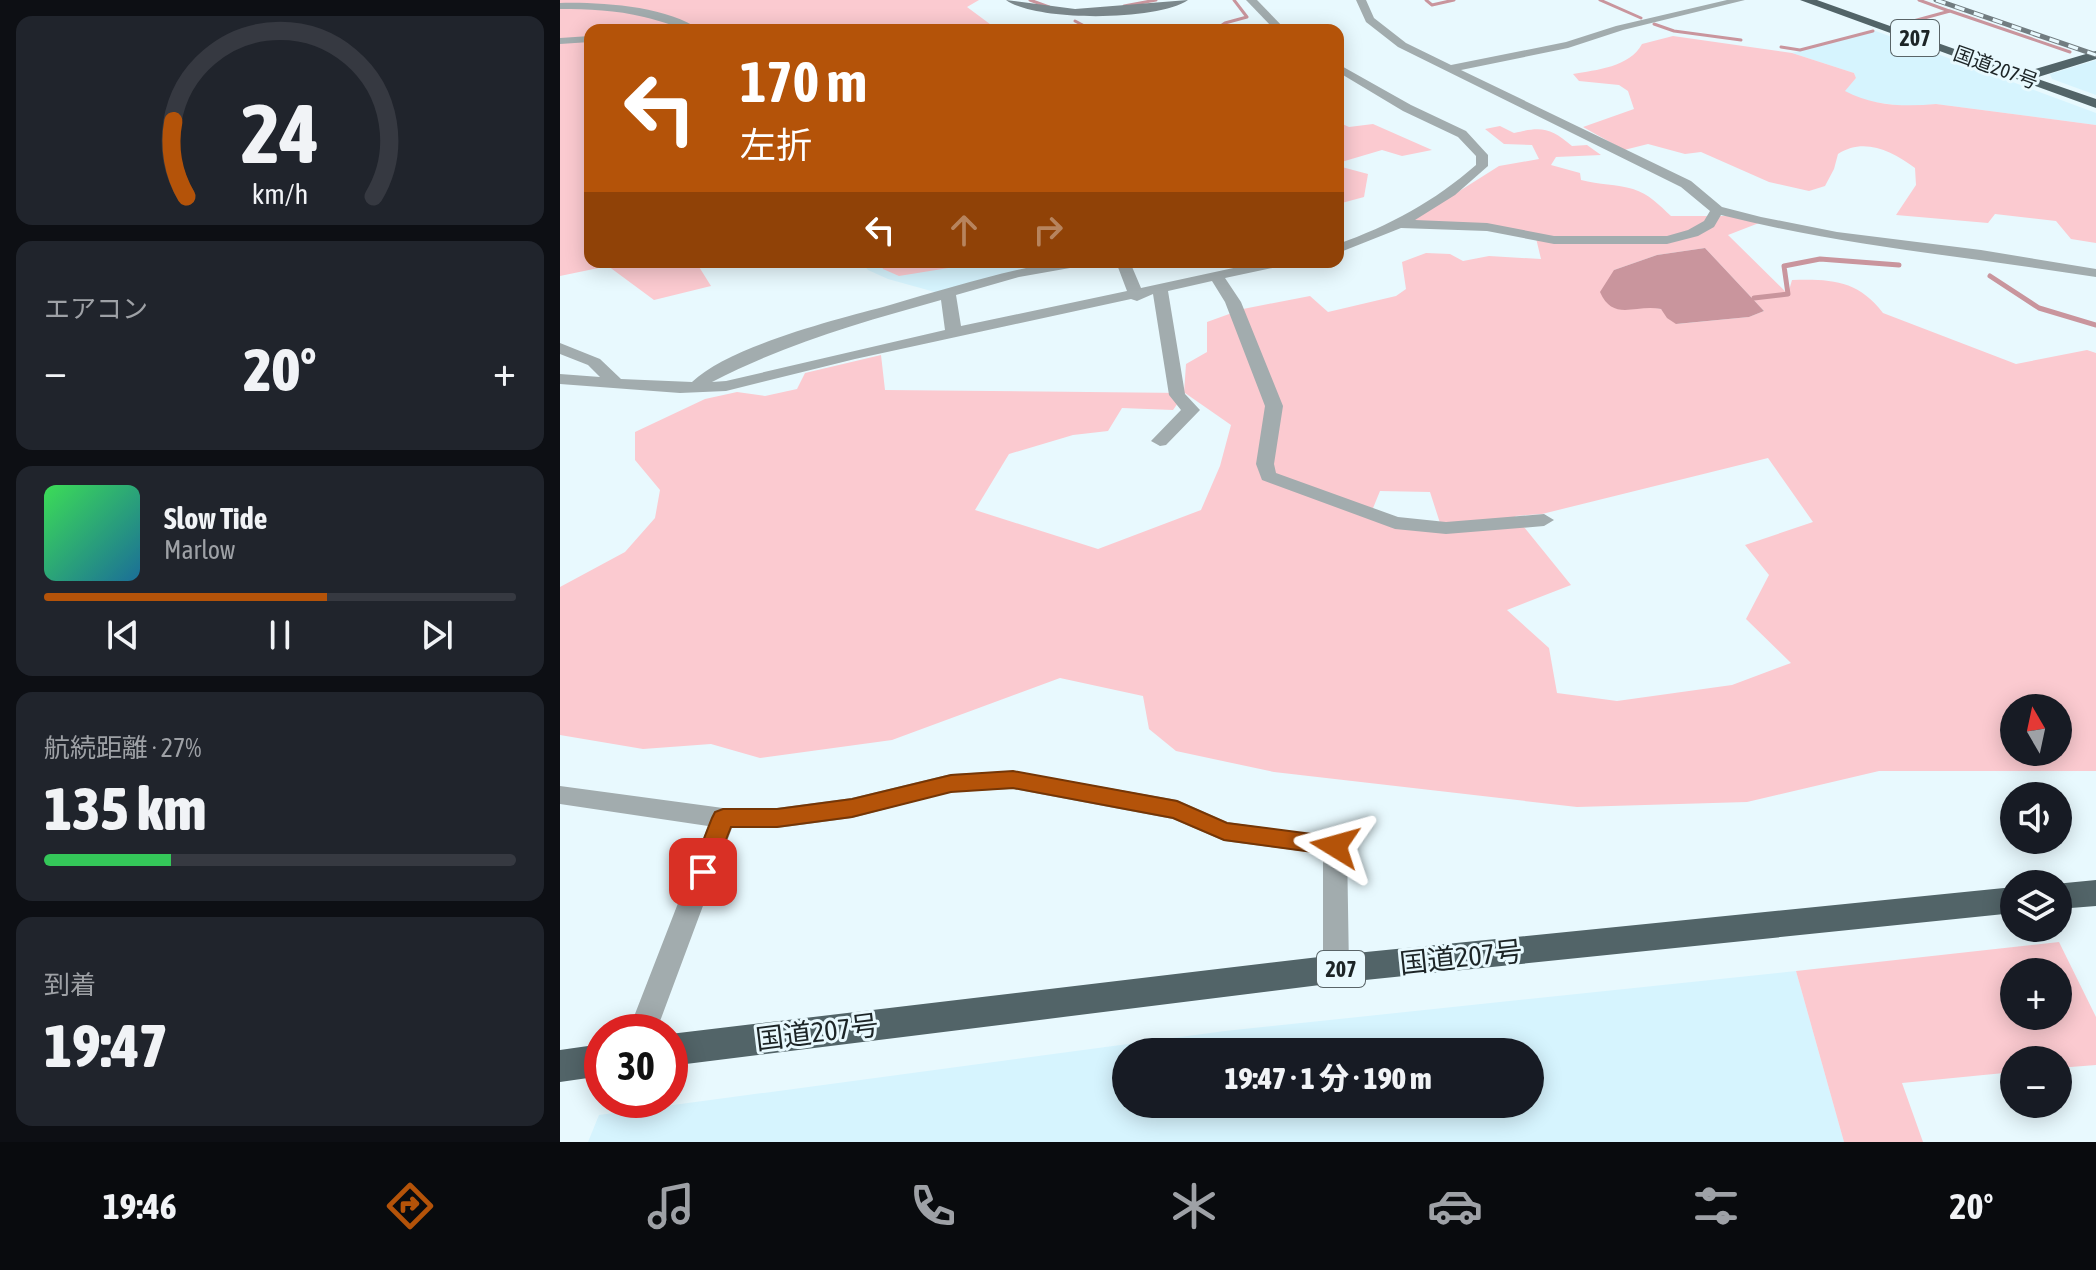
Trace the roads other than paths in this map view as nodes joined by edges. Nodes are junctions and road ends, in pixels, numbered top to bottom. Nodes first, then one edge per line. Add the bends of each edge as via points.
1 (1012, 0) edge
2 (1182, 0) edge
3 (1251, 0) edge
4 (1361, 0) edge
5 (1740, 0) edge
6 (1806, 0) edge
7 (560, 6) edge
8 (676, 24) edge
9 (1275, 24) edge
10 (584, 39) edge
11 (560, 41) edge
12 (2096, 55) edge
13 (1447, 69) junction
14 (1344, 71) edge
15 (2023, 77) junction
16 (2096, 104) edge
17 (1717, 210) junction
18 (1399, 224) junction
19 (1384, 231) junction
20 (1344, 238) edge
21 (1344, 247) edge
22 (1047, 268) edge
23 (1125, 268) edge
24 (1255, 268) edge
25 (2096, 273) edge
26 (1217, 277) junction
27 (1160, 290) junction
28 (948, 295) junction
29 (1137, 296) junction
30 (954, 335) junction
31 (560, 348) edge
32 (560, 379) edge
33 (615, 382) junction
34 (696, 388) junction
35 (1160, 441) dead end
36 (1544, 520) dead end
37 (560, 795) edge
38 (723, 818) junction
39 (2096, 893) edge
40 (2072, 895) edge
41 (2000, 901) edge
42 (1336, 969) junction
43 (649, 1014) edge
44 (688, 1048) edge
45 (584, 1063) edge
46 (560, 1066) edge

1 - 2 main road via 1036,9 1087,15
3 - 9 street
4 - 13 street via 1378,28
5 - 13 street via 1568,45
6 - 15 highway, 国道207号 / 207
7 - 8 street via 639,12
10 - 11 street
12 - 15 highway
13 - 17 street via 1686,184
14 - 18 street via 1462,134 1482,155 1482,166 1469,179
15 - 16 highway, 国道207号 / 207
17 - 18 street via 1709,224 1693,233 1654,240 1554,240 1487,227
17 - 25 street via 1837,236
18 - 19 street
19 - 20 street
19 - 21 street
22 - 28 street
23 - 29 street
24 - 26 street
26 - 27 street
26 - 36 street via 1233,302 1274,406 1265,464 1268,476 1395,523 1446,528
27 - 29 street
27 - 35 street via 1177,395 1191,410
28 - 30 street
28 - 34 street via 788,340 706,378
29 - 30 street
30 - 34 street via 726,386
31 - 33 street via 594,362
32 - 33 street
33 - 34 street
37 - 38 street
38 - 42 street via 777,818 852,808 951,783 1013,780 1177,810 1224,831 1335,846
38 - 43 street
39 - 40 highway
41 - 42 highway, 国道207号 / 207
42 - 44 highway, 国道207号 / 207
45 - 46 highway

